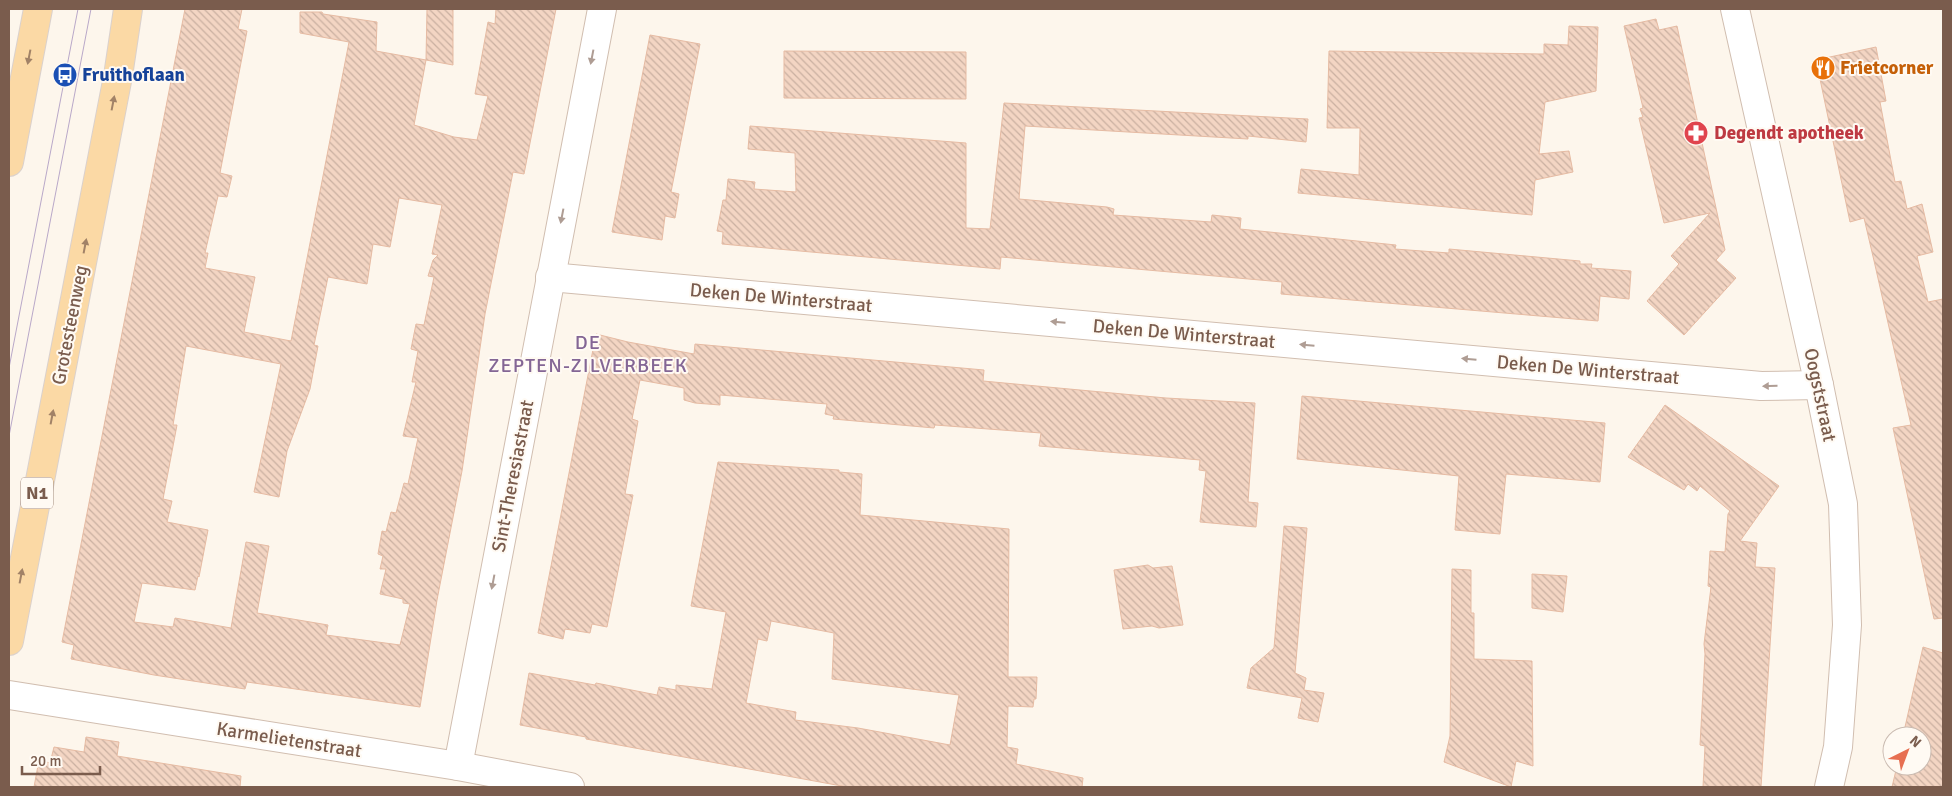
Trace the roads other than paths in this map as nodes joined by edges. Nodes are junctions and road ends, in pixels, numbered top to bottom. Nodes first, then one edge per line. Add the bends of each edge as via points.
1 (38, 9) edge
2 (128, 9) edge
3 (602, 9) edge
4 (1735, 9) edge
5 (9, 162) edge
6 (550, 277) junction
7 (1819, 385) junction
8 (9, 641) edge
9 (9, 695) edge
10 (458, 766) junction
11 (570, 787) edge
12 (1829, 787) edge

1 -> 5 main road
8 -> 2 main road, Grotesteenweg / N1
3 -> 6 street, Sint-Theresiastraat
4 - 7 street, Oogststraat
7 -> 6 street, Deken De Winterstraat via 1761,386
6 -> 10 street, Sint-Theresiastraat
7 - 12 street, Oogststraat via 1843,504 1847,625 1838,747
9 - 10 street, Karmelietenstraat
10 - 11 street, Karmelietenstraat

